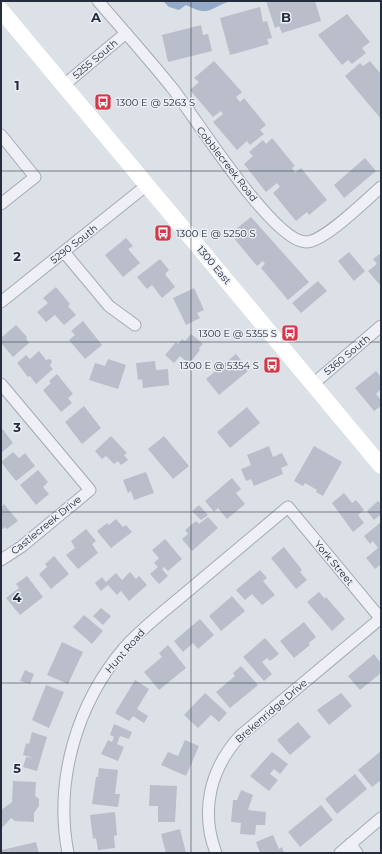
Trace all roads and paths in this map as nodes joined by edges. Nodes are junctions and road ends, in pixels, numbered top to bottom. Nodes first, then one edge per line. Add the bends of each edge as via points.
1 (98, 1) edge
2 (1, 10) edge
3 (126, 33) junction
4 (64, 85) junction
5 (1, 135) edge
6 (147, 185) junction
7 (381, 187) edge
8 (1, 204) edge
9 (64, 252) junction
10 (1, 302) edge
11 (135, 325) dead end
12 (381, 326) edge
13 (1, 384) edge
14 (313, 384) junction
15 (381, 466) edge
16 (288, 508) joint
17 (1, 560) edge
18 (381, 619) edge
19 (381, 818) edge
20 (354, 849) edge
21 (68, 853) edge
22 (216, 853) edge
23 (340, 853) edge

1 - 3 street, Cobblecreek Road
2 - 4 main road, 1300 East
3 - 4 street, 5255 South
3 - 7 street, Cobblecreek Road via 172,89 233,173 292,238 307,242 318,239
4 - 6 main road, 1300 East
5 - 8 street via 36,177
6 - 9 street, 5290 South
6 - 14 main road, 1300 East
9 - 10 street, 5290 South
9 - 11 street via 109,306
12 - 14 street, 5360 South
13 - 17 street, Castlecreek Drive via 90,490 21,547
14 - 15 main road, 1300 East
16 - 18 street, York Street
16 - 21 street, Hunt Road via 138,634 104,676 80,725 68,765 64,806
18 - 22 street, Brekenridge Drive via 248,729 225,754 214,775 209,798 208,822
19 - 20 street
20 - 23 street

